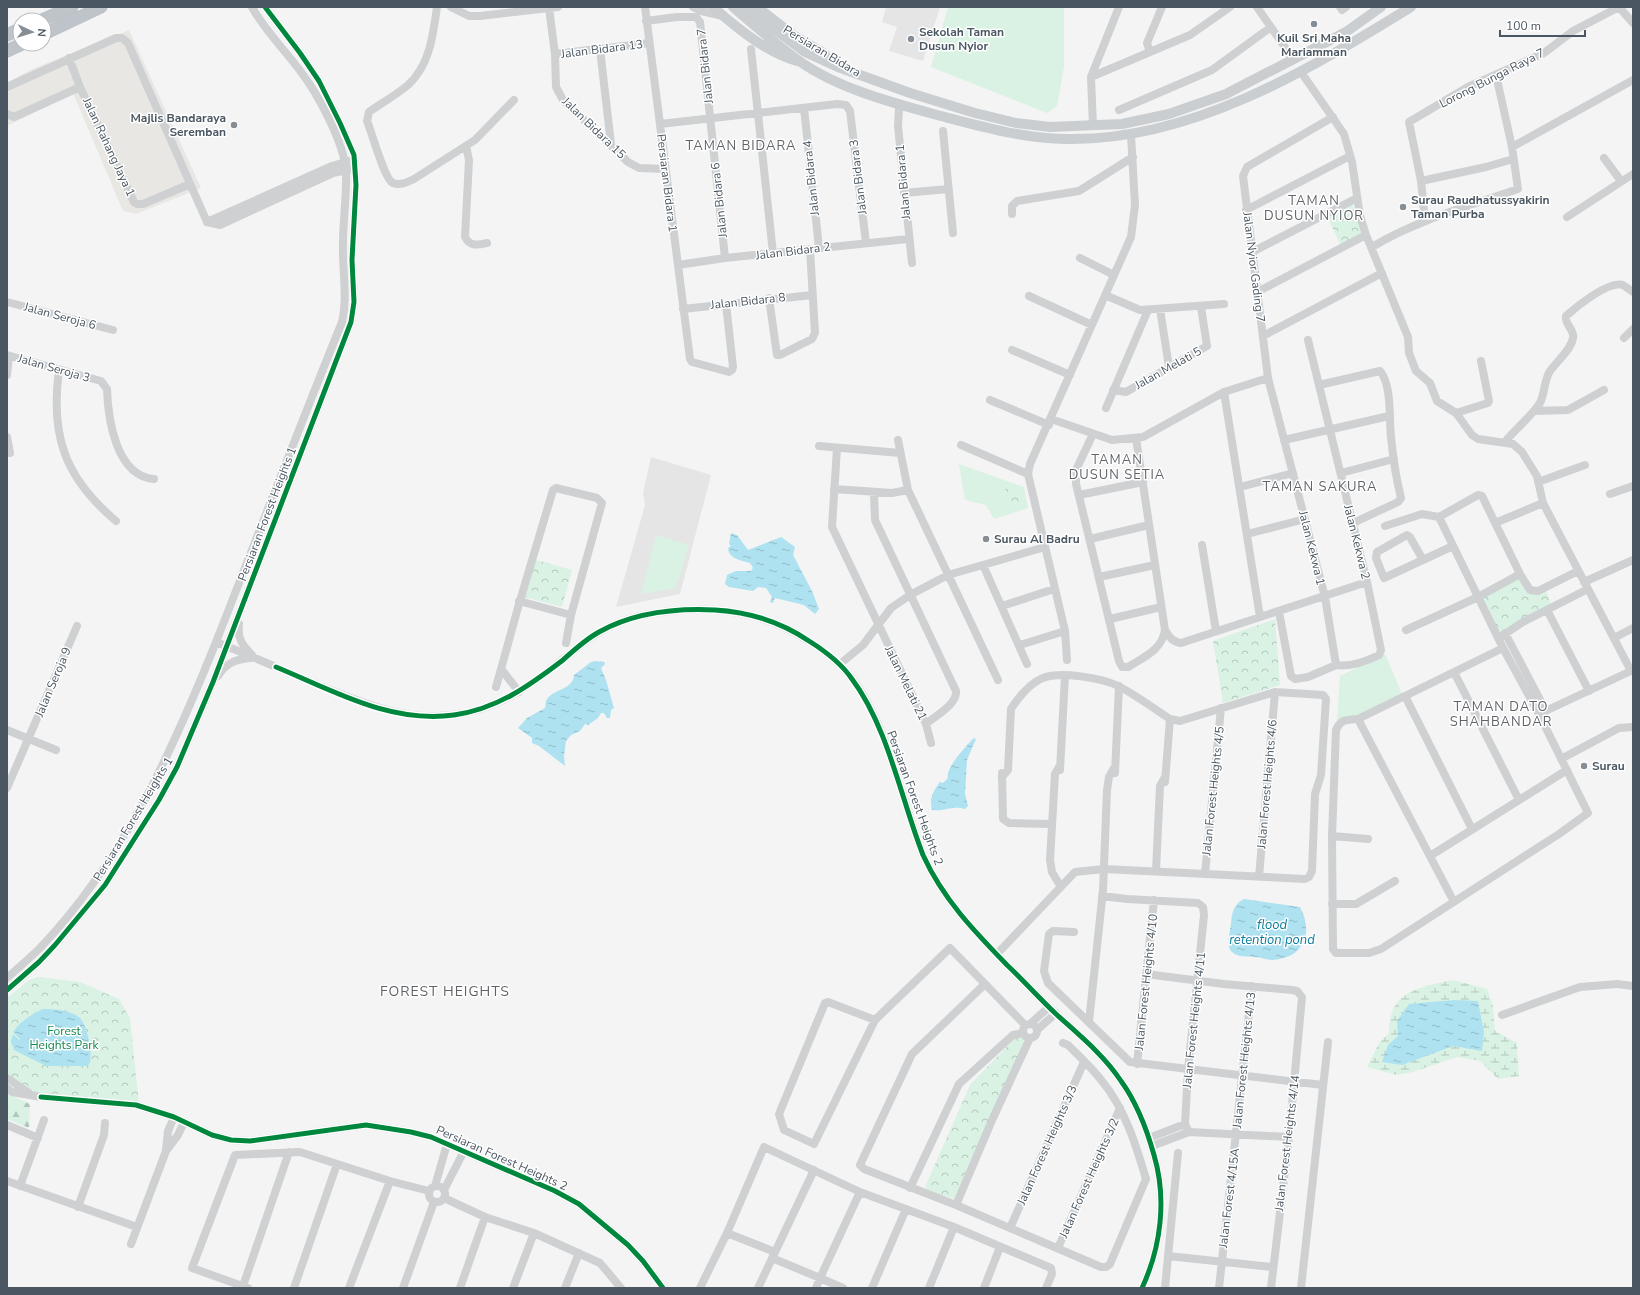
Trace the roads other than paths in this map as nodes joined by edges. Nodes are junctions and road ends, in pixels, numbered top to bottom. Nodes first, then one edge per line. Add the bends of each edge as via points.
1 (72, 7) edge
2 (101, 7) edge
3 (252, 7) edge
4 (265, 7) edge
5 (437, 7) edge
6 (451, 7) edge
7 (558, 7) edge
8 (645, 7) edge
9 (693, 7) edge
10 (713, 7) edge
11 (732, 7) edge
12 (745, 7) edge
13 (757, 7) edge
14 (1119, 7) edge
15 (1162, 7) edge
16 (1230, 7) edge
17 (1257, 7) edge
18 (1381, 7) edge
19 (1411, 7) edge
20 (1619, 7) edge
21 (543, 8) edge
22 (494, 11) edge
23 (52, 16) edge
24 (724, 16) junction
25 (646, 21) junction
26 (1633, 23) edge
27 (1271, 27) junction
28 (52, 30) edge
29 (649, 43) junction
30 (600, 49) junction
31 (751, 49) dead end
32 (1150, 52) junction
33 (555, 54) junction
34 (70, 58) junction
35 (1293, 59) junction
36 (803, 63) junction
37 (1301, 72) junction
38 (1496, 75) junction
39 (1091, 77) junction
40 (869, 79) junction
41 (1633, 80) edge
42 (7, 87) edge
43 (80, 87) junction
44 (514, 100) dead end
45 (905, 106) junction
46 (804, 108) junction
47 (1119, 110) dead end
48 (757, 113) junction
49 (7, 114) edge
50 (1333, 117) junction
51 (710, 118) junction
52 (660, 124) junction
53 (1093, 126) junction
54 (943, 131) dead end
55 (1131, 135) junction
56 (611, 144) junction
57 (466, 146) junction
58 (1512, 147) junction
59 (341, 149) junction
60 (1350, 156) junction
61 (1132, 157) junction
62 (1604, 158) dead end
63 (1513, 159) junction
64 (355, 164) junction
65 (345, 166) junction
66 (334, 169) junction
67 (666, 169) junction
68 (1633, 174) edge
69 (1421, 181) junction
70 (1621, 181) junction
71 (346, 182) junction
72 (190, 184) junction
73 (948, 189) junction
74 (904, 193) junction
75 (1357, 198) junction
76 (1246, 210) junction
77 (1012, 214) dead end
78 (1567, 217) dead end
79 (1425, 221) junction
80 (953, 233) dead end
81 (1366, 235) junction
82 (908, 239) junction
83 (487, 243) dead end
84 (866, 243) junction
85 (1372, 247) junction
86 (819, 248) junction
87 (810, 249) junction
88 (1252, 252) junction
89 (773, 253) junction
90 (725, 258) junction
91 (1080, 258) dead end
92 (912, 263) dead end
93 (678, 265) junction
94 (1382, 273) junction
95 (1114, 275) junction
96 (1257, 292) junction
97 (1633, 292) edge
98 (812, 295) junction
99 (1105, 295) junction
100 (1029, 296) dead end
101 (769, 298) junction
102 (7, 302) edge
103 (726, 304) junction
104 (1224, 304) dead end
105 (1201, 307) junction
106 (683, 309) junction
107 (1160, 309) junction
108 (1148, 310) junction
109 (1092, 325) junction
110 (1633, 329) edge
111 (113, 330) dead end
112 (1263, 336) junction
113 (1624, 338) dead end
114 (1308, 340) dead end
115 (1012, 350) dead end
116 (8, 355) edge
117 (1481, 361) dead end
118 (1266, 363) joint
119 (1168, 366) junction
120 (59, 370) junction
121 (7, 375) edge
122 (1070, 375) junction
123 (1268, 378) junction
124 (1319, 385) junction
125 (1113, 390) junction
126 (1604, 390) dead end
127 (1224, 392) junction
128 (990, 400) dead end
129 (1106, 408) dead end
130 (1534, 410) junction
131 (1456, 413) junction
132 (1389, 416) junction
133 (1050, 422) junction
134 (1330, 429) junction
135 (1093, 434) junction
136 (7, 437) edge
137 (1136, 438) junction
138 (898, 440) dead end
139 (1284, 440) junction
140 (1505, 442) junction
141 (962, 445) dead end
142 (819, 446) dead end
143 (837, 448) junction
144 (10, 453) dead end
145 (900, 453) junction
146 (1394, 459) junction
147 (1585, 465) dead end
148 (1293, 473) junction
149 (1340, 473) junction
150 (1028, 474) junction
151 (154, 478) dead end
152 (1143, 482) junction
153 (1538, 482) junction
154 (1633, 486) edge
155 (1240, 487) junction
156 (834, 489) junction
157 (908, 490) junction
158 (874, 493) junction
159 (1610, 494) dead end
160 (1079, 495) junction
161 (1543, 503) junction
162 (1439, 517) junction
163 (1305, 519) junction
164 (116, 522) dead end
165 (1353, 523) junction
166 (1495, 523) junction
167 (1149, 525) junction
168 (1385, 526) dead end
169 (1247, 534) junction
170 (1090, 539) junction
171 (1202, 545) dead end
172 (1045, 546) junction
173 (1453, 546) junction
174 (1423, 560) junction
175 (1633, 560) edge
176 (983, 565) junction
177 (1155, 565) junction
178 (1578, 571) junction
179 (1520, 574) junction
180 (948, 575) junction
181 (1099, 577) junction
182 (1367, 582) junction
183 (1586, 586) junction
184 (1054, 589) junction
185 (910, 595) junction
186 (1324, 597) junction
187 (1478, 597) junction
188 (519, 601) junction
189 (1002, 606) junction
190 (1161, 607) junction
191 (1548, 610) junction
192 (1279, 612) junction
193 (240, 613) junction
194 (571, 615) junction
195 (1260, 617) junction
196 (1110, 619) junction
197 (878, 625) junction
198 (77, 626) dead end
199 (1633, 628) edge
200 (1166, 630) junction
201 (1406, 630) dead end
202 (1065, 631) junction
203 (1216, 631) junction
204 (1502, 636) junction
205 (1614, 638) junction
206 (216, 642) junction
207 (566, 643) dead end
208 (1020, 645) junction
209 (226, 646) junction
210 (1503, 648) junction
211 (254, 658) junction
212 (1067, 660) dead end
213 (840, 664) junction
214 (1027, 664) dead end
215 (1336, 665) junction
216 (502, 670) junction
217 (1632, 670) edge
218 (1454, 672) junction
219 (1065, 676) junction
220 (998, 680) dead end
221 (213, 682) junction
222 (1119, 686) junction
223 (496, 687) dead end
224 (1589, 691) junction
225 (519, 692) junction
226 (1275, 692) junction
227 (1405, 696) junction
228 (1221, 708) junction
229 (1543, 713) junction
230 (1170, 719) junction
231 (1358, 719) junction
232 (926, 724) junction
233 (1633, 727) edge
234 (7, 730) edge
235 (28, 739) junction
236 (931, 743) dead end
237 (56, 750) dead end
238 (1561, 759) junction
239 (1566, 770) junction
240 (7, 788) edge
241 (1519, 800) junction
242 (1051, 824) junction
243 (1472, 829) junction
244 (1332, 836) junction
245 (1368, 839) dead end
246 (1430, 856) junction
247 (1104, 869) junction
248 (1156, 871) junction
249 (1205, 874) junction
250 (1259, 877) junction
251 (1395, 881) dead end
252 (1061, 887) junction
253 (1102, 893) junction
254 (1154, 900) junction
255 (1454, 902) junction
256 (1332, 904) junction
257 (1074, 932) dead end
258 (997, 954) junction
259 (1146, 974) junction
260 (7, 978) edge
261 (1198, 980) junction
262 (985, 984) junction
263 (1252, 986) junction
264 (1633, 986) edge
265 (7, 990) edge
266 (1049, 1007) junction
267 (1056, 1013) junction
268 (1502, 1016) dead end
269 (875, 1020) junction
270 (1089, 1022) junction
271 (1027, 1030) junction
272 (1328, 1042) dead end
273 (1063, 1043) dead end
274 (1084, 1062) junction
275 (1137, 1064) junction
276 (1188, 1070) junction
277 (1243, 1076) junction
278 (7, 1078) edge
279 (1295, 1083) junction
280 (1323, 1085) junction
281 (7, 1088) edge
282 (31, 1095) junction
283 (1120, 1108) junction
284 (174, 1118) junction
285 (44, 1120) dead end
286 (184, 1122) junction
287 (105, 1123) dead end
288 (1185, 1124) junction
289 (7, 1125) edge
290 (1189, 1132) junction
291 (1237, 1134) junction
292 (38, 1138) junction
293 (1149, 1138) junction
294 (1289, 1138) junction
295 (447, 1144) junction
296 (1152, 1146) junction
297 (166, 1151) junction
298 (464, 1151) junction
299 (289, 1152) junction
300 (1178, 1153) dead end
301 (337, 1164) junction
302 (814, 1170) junction
303 (1160, 1176) junction
304 (1146, 1179) junction
305 (7, 1181) edge
306 (390, 1181) junction
307 (20, 1186) junction
308 (910, 1188) junction
309 (432, 1189) junction
310 (860, 1192) junction
311 (444, 1194) junction
312 (434, 1202) junction
313 (956, 1205) junction
314 (78, 1207) junction
315 (906, 1209) junction
316 (485, 1217) junction
317 (138, 1227) junction
318 (954, 1227) junction
319 (1010, 1228) junction
320 (727, 1233) junction
321 (534, 1234) junction
322 (131, 1244) dead end
323 (1000, 1246) junction
324 (1058, 1248) junction
325 (579, 1253) junction
326 (773, 1255) junction
327 (1168, 1256) junction
328 (1222, 1262) junction
329 (1272, 1267) junction
330 (820, 1278) junction
331 (618, 1286) edge
332 (246, 1287) edge
333 (294, 1288) edge
334 (349, 1288) edge
335 (403, 1288) edge
336 (460, 1288) edge
337 (513, 1288) edge
338 (565, 1288) edge
339 (663, 1288) edge
340 (700, 1288) edge
341 (758, 1288) edge
342 (816, 1288) edge
343 (843, 1288) edge
344 (872, 1288) edge
345 (929, 1288) edge
346 (984, 1288) edge
347 (1046, 1288) edge
348 (1142, 1288) edge
349 (1165, 1288) edge
350 (1219, 1288) edge
351 (1271, 1288) edge
352 (1301, 1288) edge

1 - 23 highway
2 - 28 highway
3 - 59 street, Persiaran Forest Heights 1 via 265,28 303,74
4 - 64 street, Persiaran Forest Heights 1 via 319,81 340,123
5 - 57 street via 433,37 420,69 408,85 370,112 367,121 388,179 393,183 408,183
6 - 22 street via 469,16
7 - 21 street
8 - 25 street, Persiaran Bidara 1
9 - 24 street
10 - 24 main road, Persiaran Bidara
11 - 36 main road
12 - 40 main road via 806,52
13 - 40 main road, Persiaran Bidara via 793,35
14 - 39 street
15 - 32 street via 1147,43
16 - 32 street via 1190,35
17 - 27 street
18 - 35 main road via 1346,32
19 - 37 main road
20 - 26 street
20 - 38 street, Lorong Bunga Raya 7 via 1573,31 1544,52
21 - 22 street
21 - 33 street, Jalan Bidara 15
24 - 36 main road, Persiaran Bidara via 780,56
25 - 29 street, Persiaran Bidara 1
25 - 51 street, Jalan Bidara 7 via 696,17 700,22
27 - 35 street
27 - 47 street via 1212,70
29 - 30 street, Jalan Bidara 13
29 - 52 street, Persiaran Bidara 1
30 - 33 street, Jalan Bidara 13
30 - 56 street
31 - 48 street
32 - 39 street
33 - 56 street, Jalan Bidara 15 via 556,86 559,94 585,122
34 - 42 street
34 - 43 street, Jalan Rahang Jaya 1
34 - 72 street via 116,38 122,38 128,43
35 - 53 main road via 1226,94 1169,114 1122,124
36 - 45 main road via 843,84
37 - 50 street
37 - 55 main road via 1224,106 1178,123
38 - 58 street
38 - 69 street, Lorong Bunga Raya 7 via 1468,87 1409,122
39 - 53 street
40 - 53 main road via 975,113 1016,123 1050,127
41 - 58 street
43 - 49 street via 14,118
43 - 72 street, Jalan Rahang Jaya 1 via 137,204 143,204
44 - 57 street via 480,136
45 - 55 main road via 1000,132 1065,139
45 - 74 street, Jalan Bidara 1 via 899,108 898,116
46 - 48 street
46 - 84 street, Jalan Bidara 3 via 842,104 850,111
46 - 86 street, Jalan Bidara 4
48 - 51 street
48 - 89 street
50 - 60 street via 1344,134
50 - 76 street, Jalan Nyior Gading 7 via 1244,170
51 - 52 street
51 - 90 street, Jalan Bidara 6
52 - 67 street, Persiaran Bidara 1
54 - 73 street
55 - 61 street
56 - 67 street, Jalan Bidara 15 via 628,162 639,168
57 - 83 street via 469,160 465,237 470,244
58 - 63 street
59 - 65 street, Persiaran Forest Heights 1
59 - 66 street
60 - 75 street
60 - 76 street
61 - 77 street via 1079,190 1017,201 1012,206
61 - 95 street via 1135,205 1131,237
62 - 70 street
63 - 69 street
63 - 79 street via 1518,189
64 - 65 street
64 - 193 street, Persiaran Forest Heights 1 via 352,244 354,302 351,322
65 - 66 street
65 - 71 street, Persiaran Forest Heights 1
66 - 71 street
66 - 72 street via 220,225 207,222
67 - 93 street, Persiaran Bidara 1
68 - 70 street
69 - 79 street, Lorong Bunga Raya 7
70 - 78 street
71 - 206 street, Persiaran Forest Heights 1 via 343,245 345,305 342,322
73 - 74 street
73 - 80 street
74 - 82 street, Jalan Bidara 1
75 - 81 street
75 - 88 street
76 - 88 street, Jalan Nyior Gading 7
79 - 85 street via 1393,234
81 - 85 street
81 - 96 street
82 - 84 street, Jalan Bidara 2
82 - 92 street, Jalan Bidara 1
84 - 86 street, Jalan Bidara 2
85 - 94 street
86 - 87 street, Jalan Bidara 2
87 - 89 street, Jalan Bidara 2
87 - 98 street
88 - 96 street, Jalan Nyior Gading 7
89 - 90 street, Jalan Bidara 2
90 - 93 street, Jalan Bidara 2
91 - 95 street
93 - 106 street, Persiaran Bidara 1
94 - 112 street
94 - 131 street via 1408,337 1409,353 1416,371 1430,383 1437,401
95 - 99 street
96 - 112 street, Jalan Nyior Gading 7
97 - 130 street via 1622,285 1611,286 1584,301 1566,316 1573,338 1549,372 1540,402
98 - 101 street, Jalan Bidara 8
98 - 101 street via 814,336 777,355
99 - 108 street via 1140,310
99 - 109 street
100 - 109 street
101 - 103 street, Jalan Bidara 8
102 - 111 street, Jalan Seroja 6
103 - 106 street, Jalan Bidara 8
103 - 106 street, Persiaran Bidara 1 via 732,370 729,372 690,359
104 - 105 street
105 - 107 street
105 - 119 street, Jalan Melati 5 via 1207,346
107 - 108 street
107 - 119 street
108 - 125 street
109 - 122 street
110 - 113 street
112 - 118 street, Jalan Nyior Gading 7
114 - 124 street, Jalan Kekwa 2
115 - 122 street
116 - 120 street, Jalan Seroja 3
116 - 121 street
117 - 131 street via 1489,401
118 - 123 street, Jalan Kekwa 1
119 - 125 street, Jalan Melati 5 via 1126,392
120 - 151 street, Jalan Seroja 3 via 105,384 110,423 120,451 137,474
120 - 164 street via 57,422 69,466 85,491
122 - 133 street
123 - 127 street
123 - 139 street, Jalan Kekwa 1
124 - 132 street via 1380,371 1387,385
124 - 134 street, Jalan Kekwa 2
125 - 129 street
126 - 130 street via 1568,410
127 - 137 street
127 - 155 street
128 - 133 street
130 - 140 street
131 - 140 street via 1478,439
132 - 134 street
132 - 146 street
133 - 135 street
133 - 150 street via 1030,464
134 - 139 street
134 - 149 street, Jalan Kekwa 2
135 - 137 street via 1112,440
135 - 160 street via 1076,470
136 - 144 street
137 - 152 street
138 - 145 street
139 - 148 street, Jalan Kekwa 1
140 - 153 street via 1513,444 1522,452
141 - 150 street
142 - 143 street
143 - 145 street
143 - 156 street, Jalan Melati 21
145 - 157 street
146 - 149 street
146 - 165 street via 1401,498 1398,502
147 - 153 street
148 - 155 street
148 - 163 street, Jalan Kekwa 1
149 - 165 street, Jalan Kekwa 2
150 - 172 street
152 - 160 street
152 - 167 street
153 - 161 street
154 - 159 street
155 - 169 street
156 - 158 street
156 - 197 street, Jalan Melati 21 via 832,526
157 - 158 street
157 - 180 street
158 - 185 street via 875,520
160 - 170 street
161 - 166 street
161 - 178 street
162 - 166 street via 1478,495 1482,496
162 - 168 street via 1422,514
162 - 173 street
163 - 169 street
163 - 186 street, Jalan Kekwa 1
165 - 182 street, Jalan Kekwa 2
166 - 179 street
167 - 170 street
167 - 177 street
169 - 195 street
170 - 181 street
171 - 203 street
172 - 176 street
172 - 184 street
173 - 174 street
173 - 187 street
174 - 174 street via 1407,535 1377,552 1376,558 1384,578
175 - 183 street
176 - 180 street
176 - 189 street
177 - 181 street
177 - 190 street
178 - 179 street via 1538,591 1530,590
178 - 183 street
179 - 187 street
180 - 185 street
180 - 220 street
181 - 196 street
182 - 186 street
182 - 215 street, Jalan Kekwa 2 via 1381,650 1374,658 1345,666
183 - 191 street
183 - 205 street
184 - 189 street
184 - 202 street
185 - 197 street via 891,608
185 - 232 street via 956,691 951,703
186 - 192 street
186 - 215 street, Jalan Kekwa 1
187 - 201 street
187 - 204 street
188 - 194 street
188 - 194 street via 553,490 558,488 597,498 602,503
188 - 216 street
189 - 208 street
190 - 196 street
190 - 200 street
191 - 204 street
191 - 224 street
192 - 195 street
192 - 215 street via 1291,676 1295,679 1308,677
193 - 209 street, Persiaran Forest Heights 1
193 - 211 street via 237,633 241,644
194 - 207 street
195 - 203 street
196 - 200 street via 1122,667 1128,667 1158,648 1164,640
197 - 213 street via 859,649
197 - 232 street, Jalan Melati 21
198 - 235 street, Jalan Seroja 9
199 - 205 street
200 - 203 street via 1170,638 1181,643
202 - 208 street
202 - 212 street
204 - 210 street
204 - 229 street
205 - 217 street
206 - 209 street, Persiaran Forest Heights 2
206 - 260 street, Persiaran Forest Heights 1 via 160,773 94,884 39,949
208 - 214 street
209 - 211 street, Persiaran Forest Heights 2
209 - 221 street, Persiaran Forest Heights 1
210 - 218 street
210 - 229 street
211 - 221 street via 238,658 230,662
211 - 225 street, Persiaran Forest Heights 2 via 373,707 412,716 434,717 470,712 501,702
213 - 225 street, Persiaran Forest Heights 2 via 802,636 780,624 759,617 724,611 668,610 640,616 597,633
213 - 258 street, Persiaran Forest Heights 2 via 871,710 882,735 916,837 931,872 958,913
216 - 223 street
216 - 225 street
217 - 224 street
218 - 227 street
218 - 241 street
219 - 222 street via 1094,678
219 - 242 street via 1059,767 1055,772
219 - 242 street via 1051,676 1039,680 1015,702 1011,710 1008,770 1002,778 1003,819 1009,823
221 - 265 street, Persiaran Forest Heights 1 via 178,767 105,885 55,945
222 - 230 street
222 - 247 street via 1115,774 1108,783
224 - 229 street
226 - 228 street
226 - 250 street, Jalan Forest Heights 4/6
226 - 250 street via 1323,695 1326,700 1321,775 1315,794 1312,871 1309,877
227 - 231 street
227 - 243 street
228 - 230 street via 1180,721
228 - 249 street, Jalan Forest Heights 4/5
229 - 238 street
230 - 248 street via 1165,784 1161,789
231 - 244 street via 1343,720 1336,730
231 - 246 street
232 - 236 street, Jalan Melati 21
233 - 238 street via 1619,728
234 - 235 street
235 - 237 street
235 - 240 street, Jalan Seroja 9
238 - 239 street
239 - 241 street
239 - 255 street via 1588,810 1587,815
241 - 243 street
242 - 252 street via 1049,844 1052,872
243 - 246 street
244 - 245 street
244 - 256 street
246 - 255 street
247 - 248 street
247 - 252 street via 1075,872
247 - 253 street
248 - 249 street
249 - 250 street
251 - 256 street via 1356,904
252 - 258 street
253 - 254 street
253 - 270 street
254 - 259 street, Jalan Forest Heights 4/10
254 - 261 street, Jalan Forest Heights 4/11 via 1198,903 1203,907
255 - 256 street via 1381,949 1369,953 1343,954 1336,953 1333,949
257 - 270 street via 1053,931 1049,934 1044,971 1048,983
258 - 266 street, Persiaran Forest Heights 2
259 - 261 street
259 - 275 street, Jalan Forest Heights 4/10
261 - 263 street
261 - 276 street, Jalan Forest Heights 4/11
262 - 269 street via 950,948
262 - 271 street
262 - 308 street via 912,1054 860,1165
263 - 277 street, Jalan Forest Heights 4/13
263 - 279 street, Jalan Forest Heights 4/14 via 1297,991 1302,997
264 - 268 street via 1617,984 1580,987
266 - 267 street, Persiaran Forest Heights 2
266 - 271 street
267 - 271 street via 1037,1030 1034,1025
267 - 293 street, Persiaran Forest Heights 2 via 1093,1047 1121,1080
269 - 269 street via 825,1003 779,1114 784,1130 814,1144
270 - 275 street via 1124,1058
271 - 308 street via 1013,1035 959,1084
271 - 313 street
272 - 280 street
273 - 274 street
274 - 283 street via 1103,1082
274 - 319 street, Jalan Forest Heights 3/3
275 - 276 street
276 - 277 street
276 - 288 street, Jalan Forest Heights 4/11
277 - 279 street
277 - 291 street, Jalan Forest Heights 4/13
278 - 282 street
279 - 280 street
279 - 294 street, Jalan Forest Heights 4/14
280 - 352 street
281 - 282 street, Persiaran Forest Heights 2 via 12,1092
282 - 284 street, Persiaran Forest Heights 2 via 136,1105
283 - 304 street via 1135,1140
283 - 324 street, Jalan Forest Heights 3/2
284 - 286 street, Persiaran Forest Heights 2
284 - 297 street via 168,1131
285 - 292 street
286 - 295 street, Persiaran Forest Heights 2 via 212,1135 231,1140 250,1141 366,1125 411,1132
286 - 297 street
287 - 314 street via 104,1135
288 - 290 street, Jalan Forest Heights 4/11
288 - 293 street
289 - 292 street
290 - 291 street
290 - 296 street
291 - 294 street
291 - 328 street, Jalan Forest 4/15A
292 - 307 street
293 - 296 street, Persiaran Forest Heights 2
294 - 329 street, Jalan Forest Heights 4/14
295 - 298 street, Persiaran Forest Heights 2
295 - 309 street
296 - 303 street, Persiaran Forest Heights 2
297 - 317 street
298 - 311 street
298 - 339 street, Persiaran Forest Heights 2 via 579,1204 628,1245
299 - 301 street via 300,1152
299 - 332 street
299 - 332 street via 235,1155 192,1268
300 - 327 street
301 - 306 street
301 - 333 street
302 - 310 street
302 - 320 street via 764,1147
302 - 326 street
303 - 304 street
303 - 348 street, Persiaran Forest Heights 2 via 1162,1203 1158,1231 1152,1261
304 - 324 street via 1110,1264 1101,1267
305 - 307 street
306 - 309 street
306 - 334 street
307 - 314 street
308 - 313 street
309 - 311 street via 440,1186
309 - 312 street via 430,1199
310 - 315 street
310 - 330 street
311 - 312 street via 441,1202
311 - 316 street
312 - 335 street
313 - 319 street
314 - 317 street
315 - 318 street
315 - 344 street
316 - 321 street
316 - 336 street
317 - 322 street
318 - 323 street
318 - 345 street
319 - 324 street
320 - 326 street
320 - 340 street
321 - 325 street
321 - 337 street
323 - 346 street
323 - 347 street via 1051,1268 1052,1274
325 - 331 street via 600,1263
325 - 338 street
326 - 330 street
326 - 341 street
327 - 328 street
327 - 349 street
328 - 329 street
328 - 350 street, Jalan Forest 4/15A
329 - 351 street, Jalan Forest Heights 4/14
330 - 342 street
330 - 343 street

